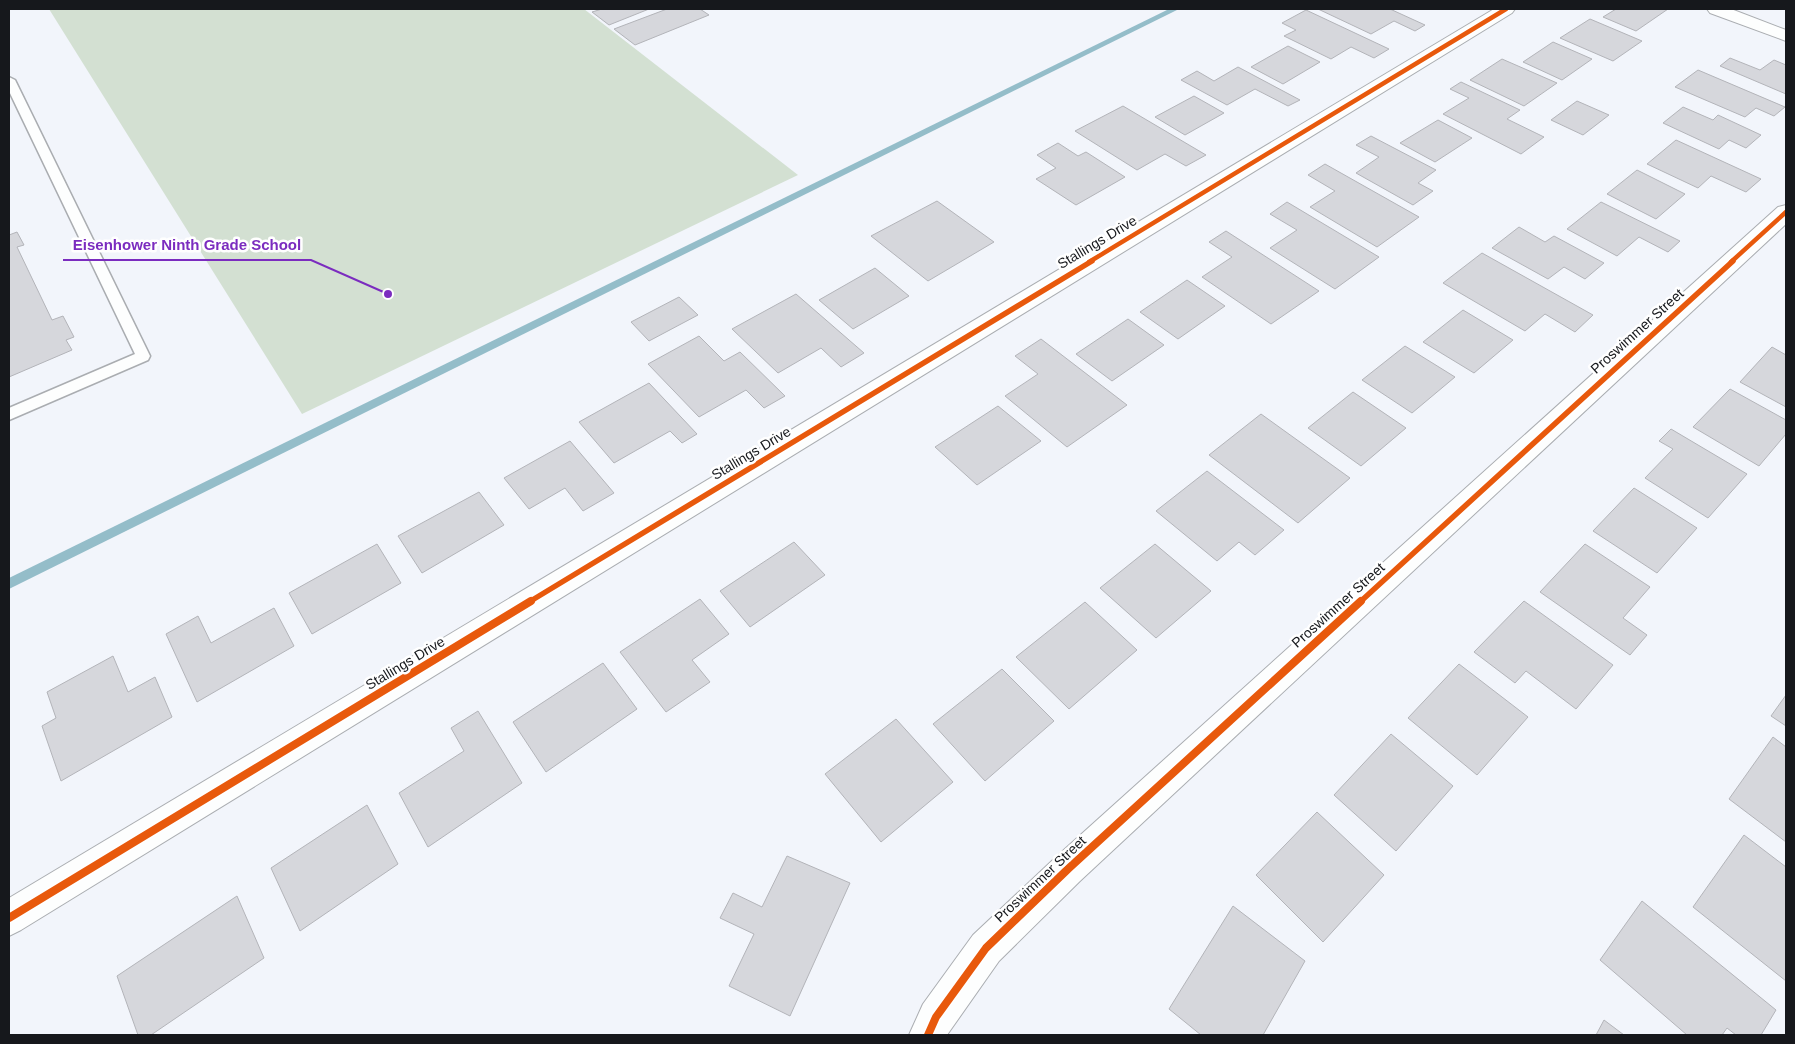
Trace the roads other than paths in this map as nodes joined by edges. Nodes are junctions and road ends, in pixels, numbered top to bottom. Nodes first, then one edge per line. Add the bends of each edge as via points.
1 (1506, 9) edge
2 (1716, 9) edge
3 (1786, 36) edge
4 (9, 80) edge
5 (1786, 212) edge
6 (9, 414) edge
7 (9, 918) edge
8 (928, 1035) edge

1 - 7 street, Stallings Drive
2 - 3 street
4 - 6 lane via 143,356
5 - 8 street, Proswimmer Street via 999,934 936,1018

